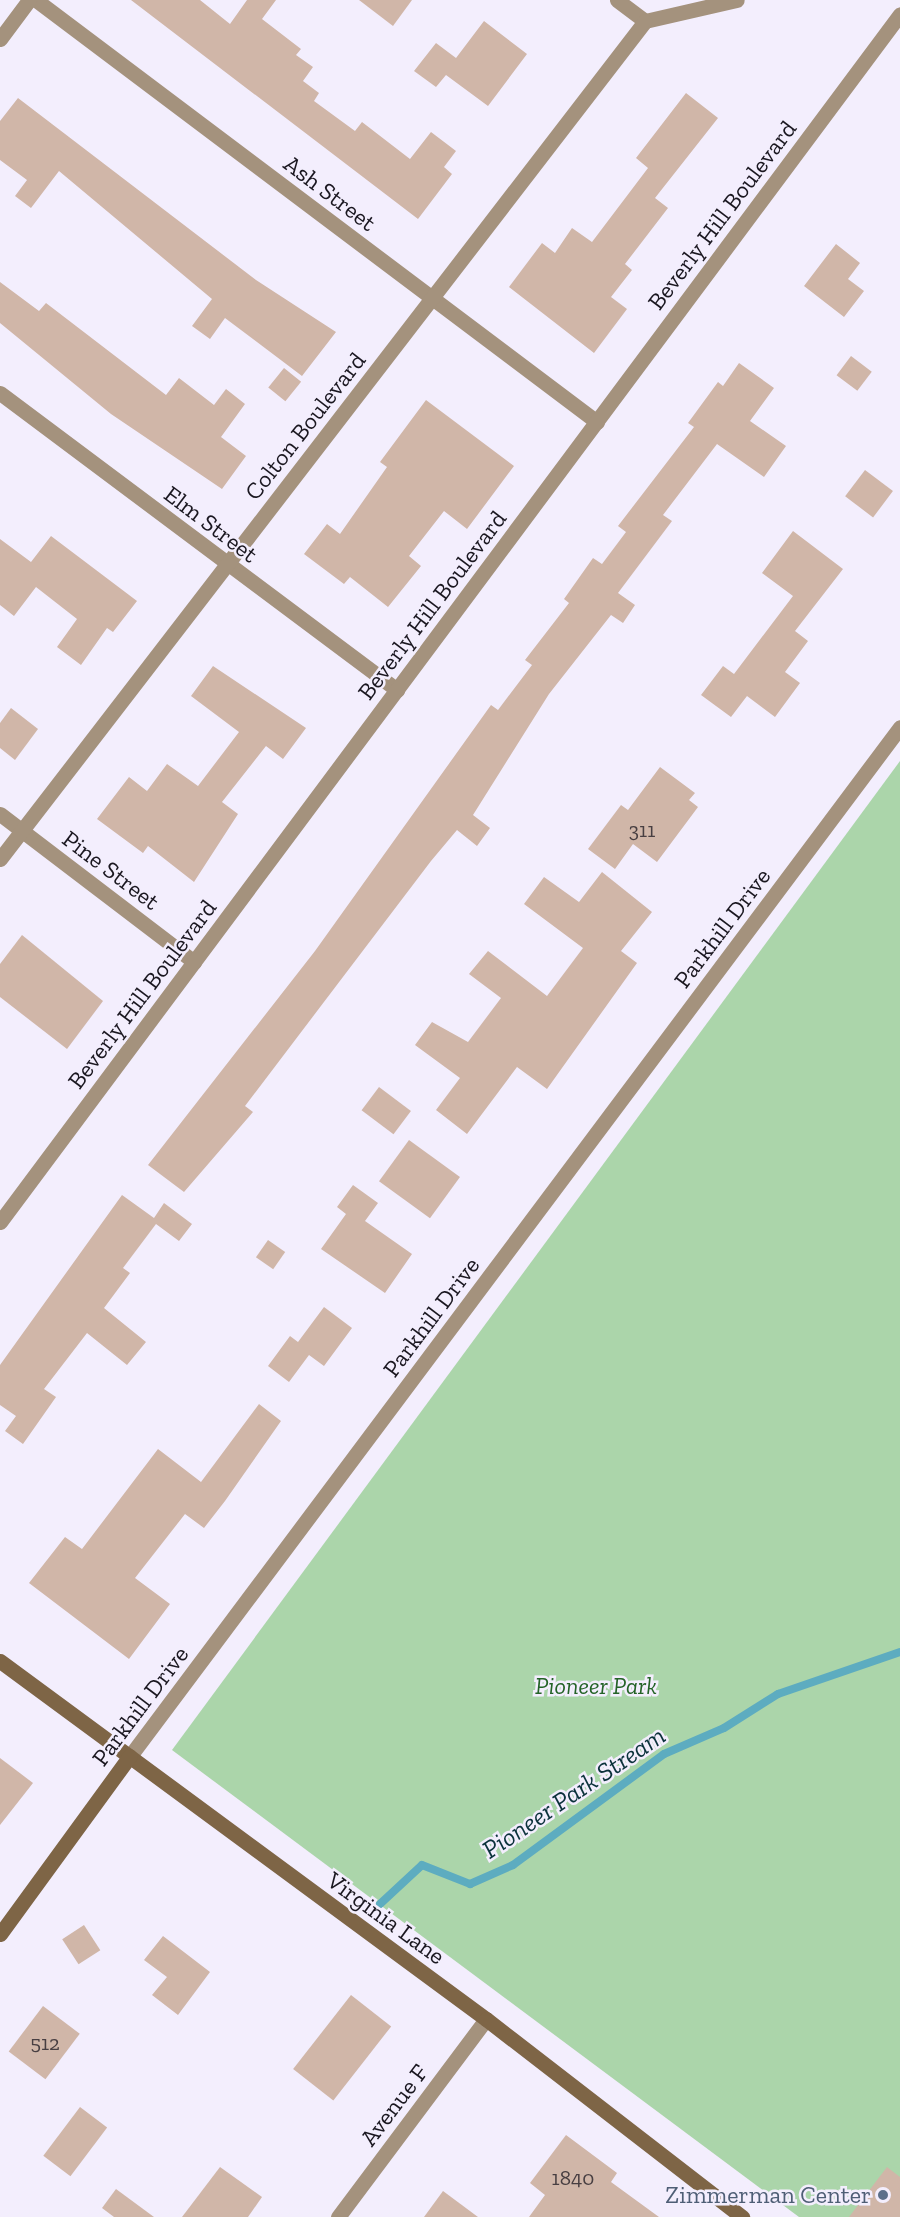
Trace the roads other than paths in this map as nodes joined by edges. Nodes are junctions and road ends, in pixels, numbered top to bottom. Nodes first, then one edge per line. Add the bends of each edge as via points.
1 (29, 0) edge
2 (36, 0) edge
3 (617, 0) edge
4 (737, 0) edge
5 (900, 14) edge
6 (645, 21) junction
7 (0, 39) edge
8 (432, 298) junction
9 (0, 393) edge
10 (597, 422) junction
11 (227, 564) junction
12 (397, 690) junction
13 (900, 727) edge
14 (0, 814) edge
15 (21, 831) junction
16 (0, 859) edge
17 (194, 962) junction
18 (0, 1222) edge
19 (0, 1660) edge
20 (130, 1756) junction
21 (0, 1934) edge
22 (486, 2019) junction
23 (338, 2217) edge
24 (742, 2217) edge

1 - 7 street
2 - 8 street, Ash Street
3 - 6 street
4 - 6 street
5 - 10 street, Beverly Hill Boulevard
6 - 8 street, Colton Boulevard
8 - 10 street, Ash Street
8 - 11 street, Colton Boulevard
9 - 11 street, Elm Street
10 - 12 street, Beverly Hill Boulevard
11 - 12 street, Elm Street
11 - 15 street, Colton Boulevard
12 - 17 street, Beverly Hill Boulevard
13 - 20 street, Parkhill Drive
14 - 15 street, Pine Street
15 - 16 street, Colton Boulevard
15 - 17 street, Pine Street
17 - 18 street, Beverly Hill Boulevard
19 - 20 street, Virginia Lane
20 - 21 street, Parkhill Drive
20 - 22 street, Virginia Lane
22 - 23 street, Avenue F
22 - 24 street, Virginia Lane

